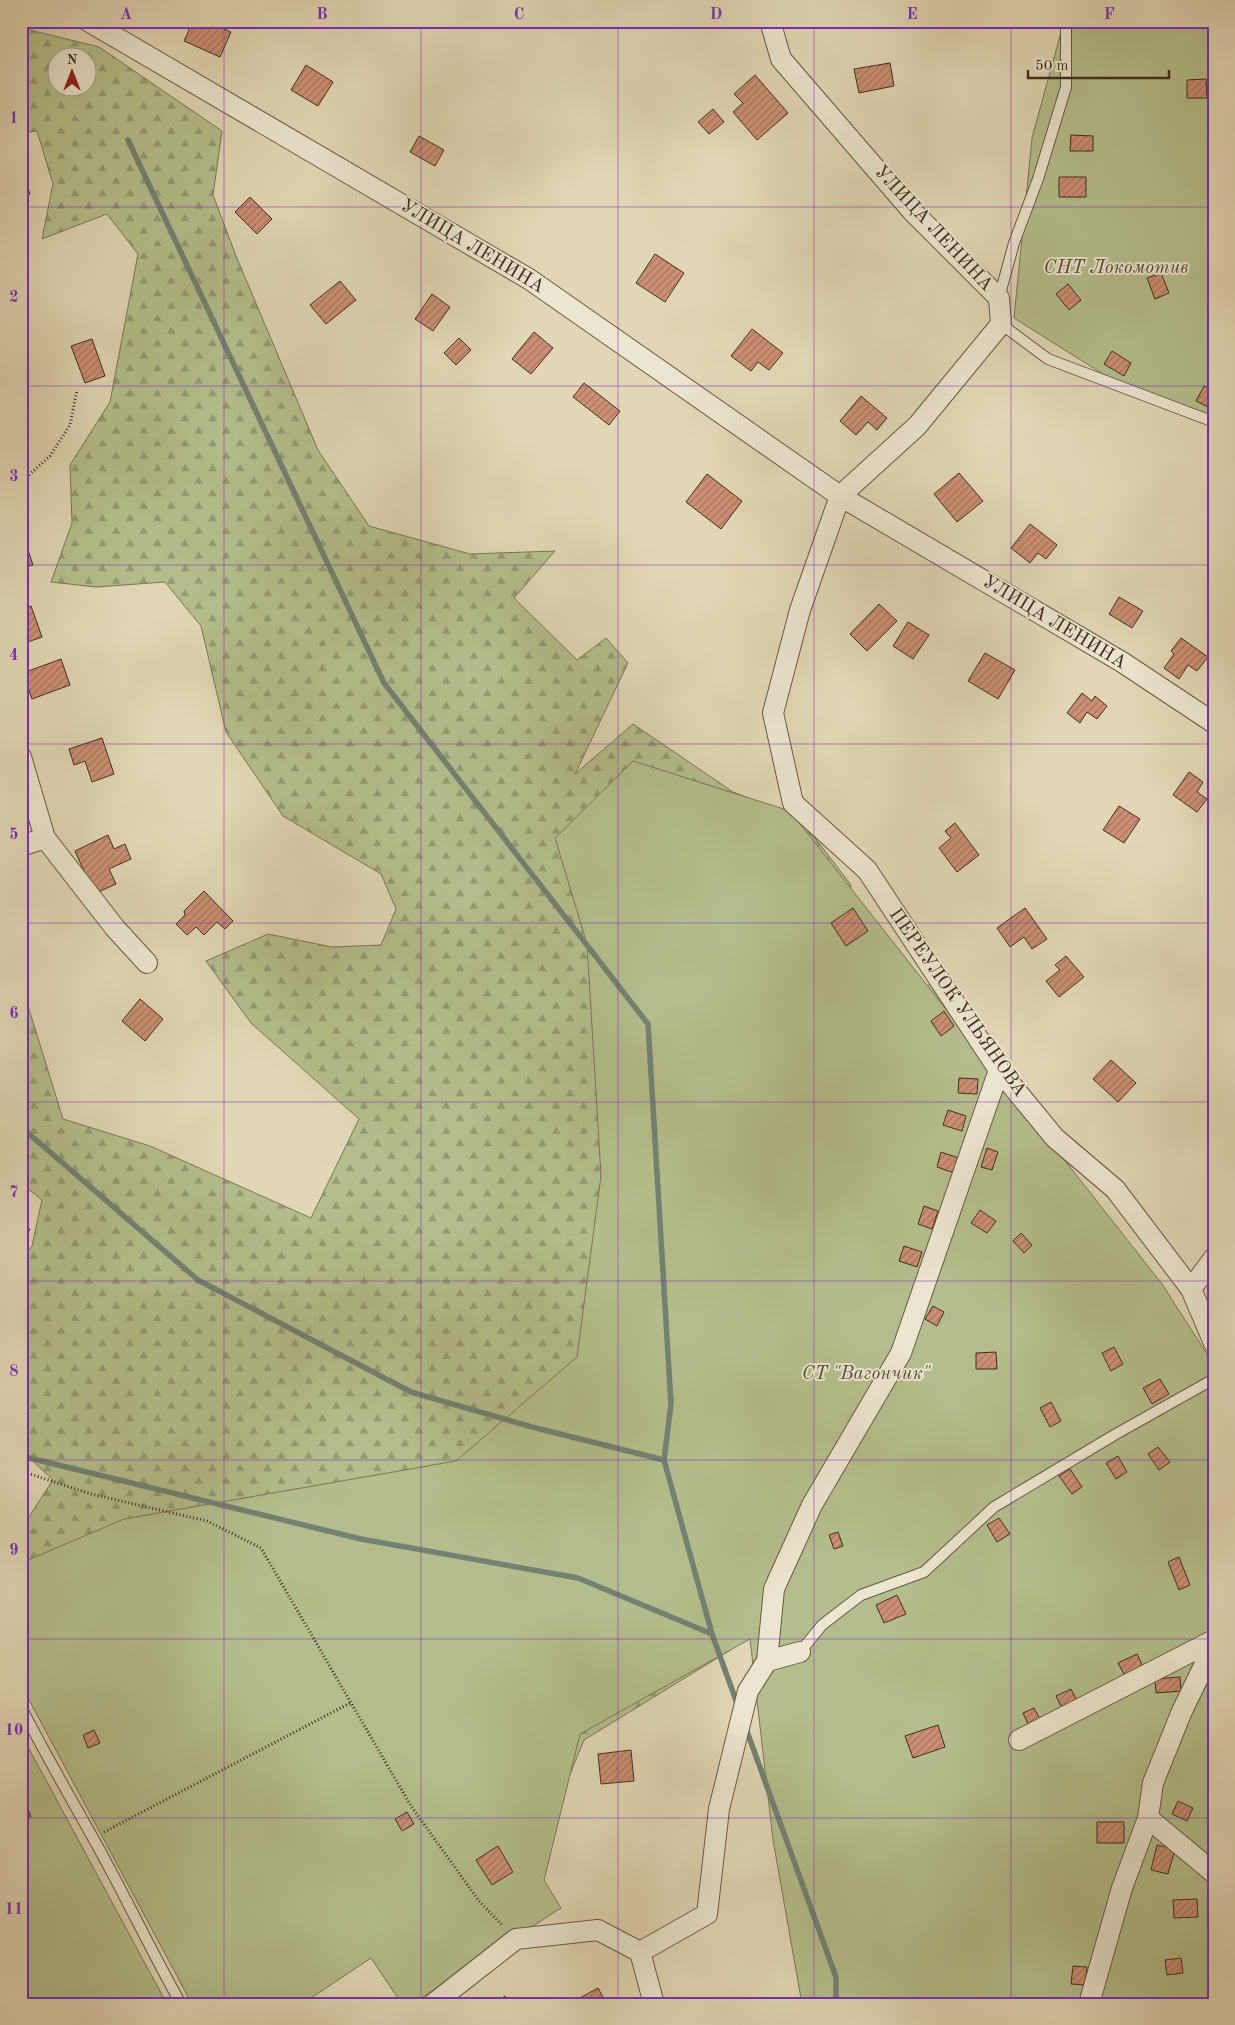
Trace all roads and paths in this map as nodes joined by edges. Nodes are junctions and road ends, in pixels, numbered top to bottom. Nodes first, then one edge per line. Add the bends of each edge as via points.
1 (88, 21) edge
2 (770, 21) edge
3 (1066, 21) edge
4 (999, 298) junction
5 (1001, 324) junction
6 (77, 390) dead end
7 (1214, 422) edge
8 (21, 482) edge
9 (840, 496) junction
10 (1214, 723) edge
11 (21, 757) edge
12 (45, 838) junction
13 (21, 846) edge
14 (147, 963) dead end
15 (999, 1070) junction
16 (1214, 1258) edge
17 (1191, 1289) junction
18 (1214, 1343) edge
19 (1214, 1380) edge
20 (21, 1471) edge
21 (1213, 1647) edge
22 (800, 1652) joint
23 (767, 1661) junction
24 (350, 1703) junction
25 (21, 1707) edge
26 (1020, 1740) dead end
27 (1148, 1818) junction
28 (93, 1838) junction
29 (1214, 1873) edge
30 (516, 1939) junction
31 (640, 1952) junction
32 (181, 2004) edge
33 (434, 2004) edge
34 (654, 2004) edge
35 (1089, 2004) edge

1 - 9 street, УЛИЦА ЛЕНИНА via 529,279
2 - 4 street, УЛИЦА ЛЕНИНА via 782,58 913,212
3 - 4 lane via 1066,87
4 - 5 street, УЛИЦА ЛЕНИНА
5 - 7 lane via 1048,359
5 - 9 street via 917,426
6 - 8 path via 70,426 50,456
9 - 10 street, УЛИЦА ЛЕНИНА via 1122,662
9 - 15 street, ПЕРЕУЛОК УЛЬЯНОВА via 800,610 773,713 793,803 867,870
11 - 12 street
12 - 13 street
12 - 14 street
15 - 17 street, ПЕРЕУЛОК УЛЬЯНОВА via 1055,1138 1115,1189
15 - 23 street via 901,1353 812,1505 774,1589
16 - 17 street
17 - 18 street, ПЕРЕУЛОК УЛЬЯНОВА
19 - 22 lane via 1116,1434 994,1508 924,1572 861,1596 822,1625
20 - 24 path via 91,1494 207,1521 261,1548
21 - 26 street
21 - 27 street via 1182,1711 1153,1783
22 - 23 street
23 - 31 street via 748,1691 721,1800 706,1914
24 - 28 path
24 - 30 path via 411,1806 479,1901
25 - 28 lane
27 - 29 street
27 - 35 street via 1122,1888
28 - 32 lane
30 - 31 street via 598,1930
30 - 33 street
31 - 34 street

